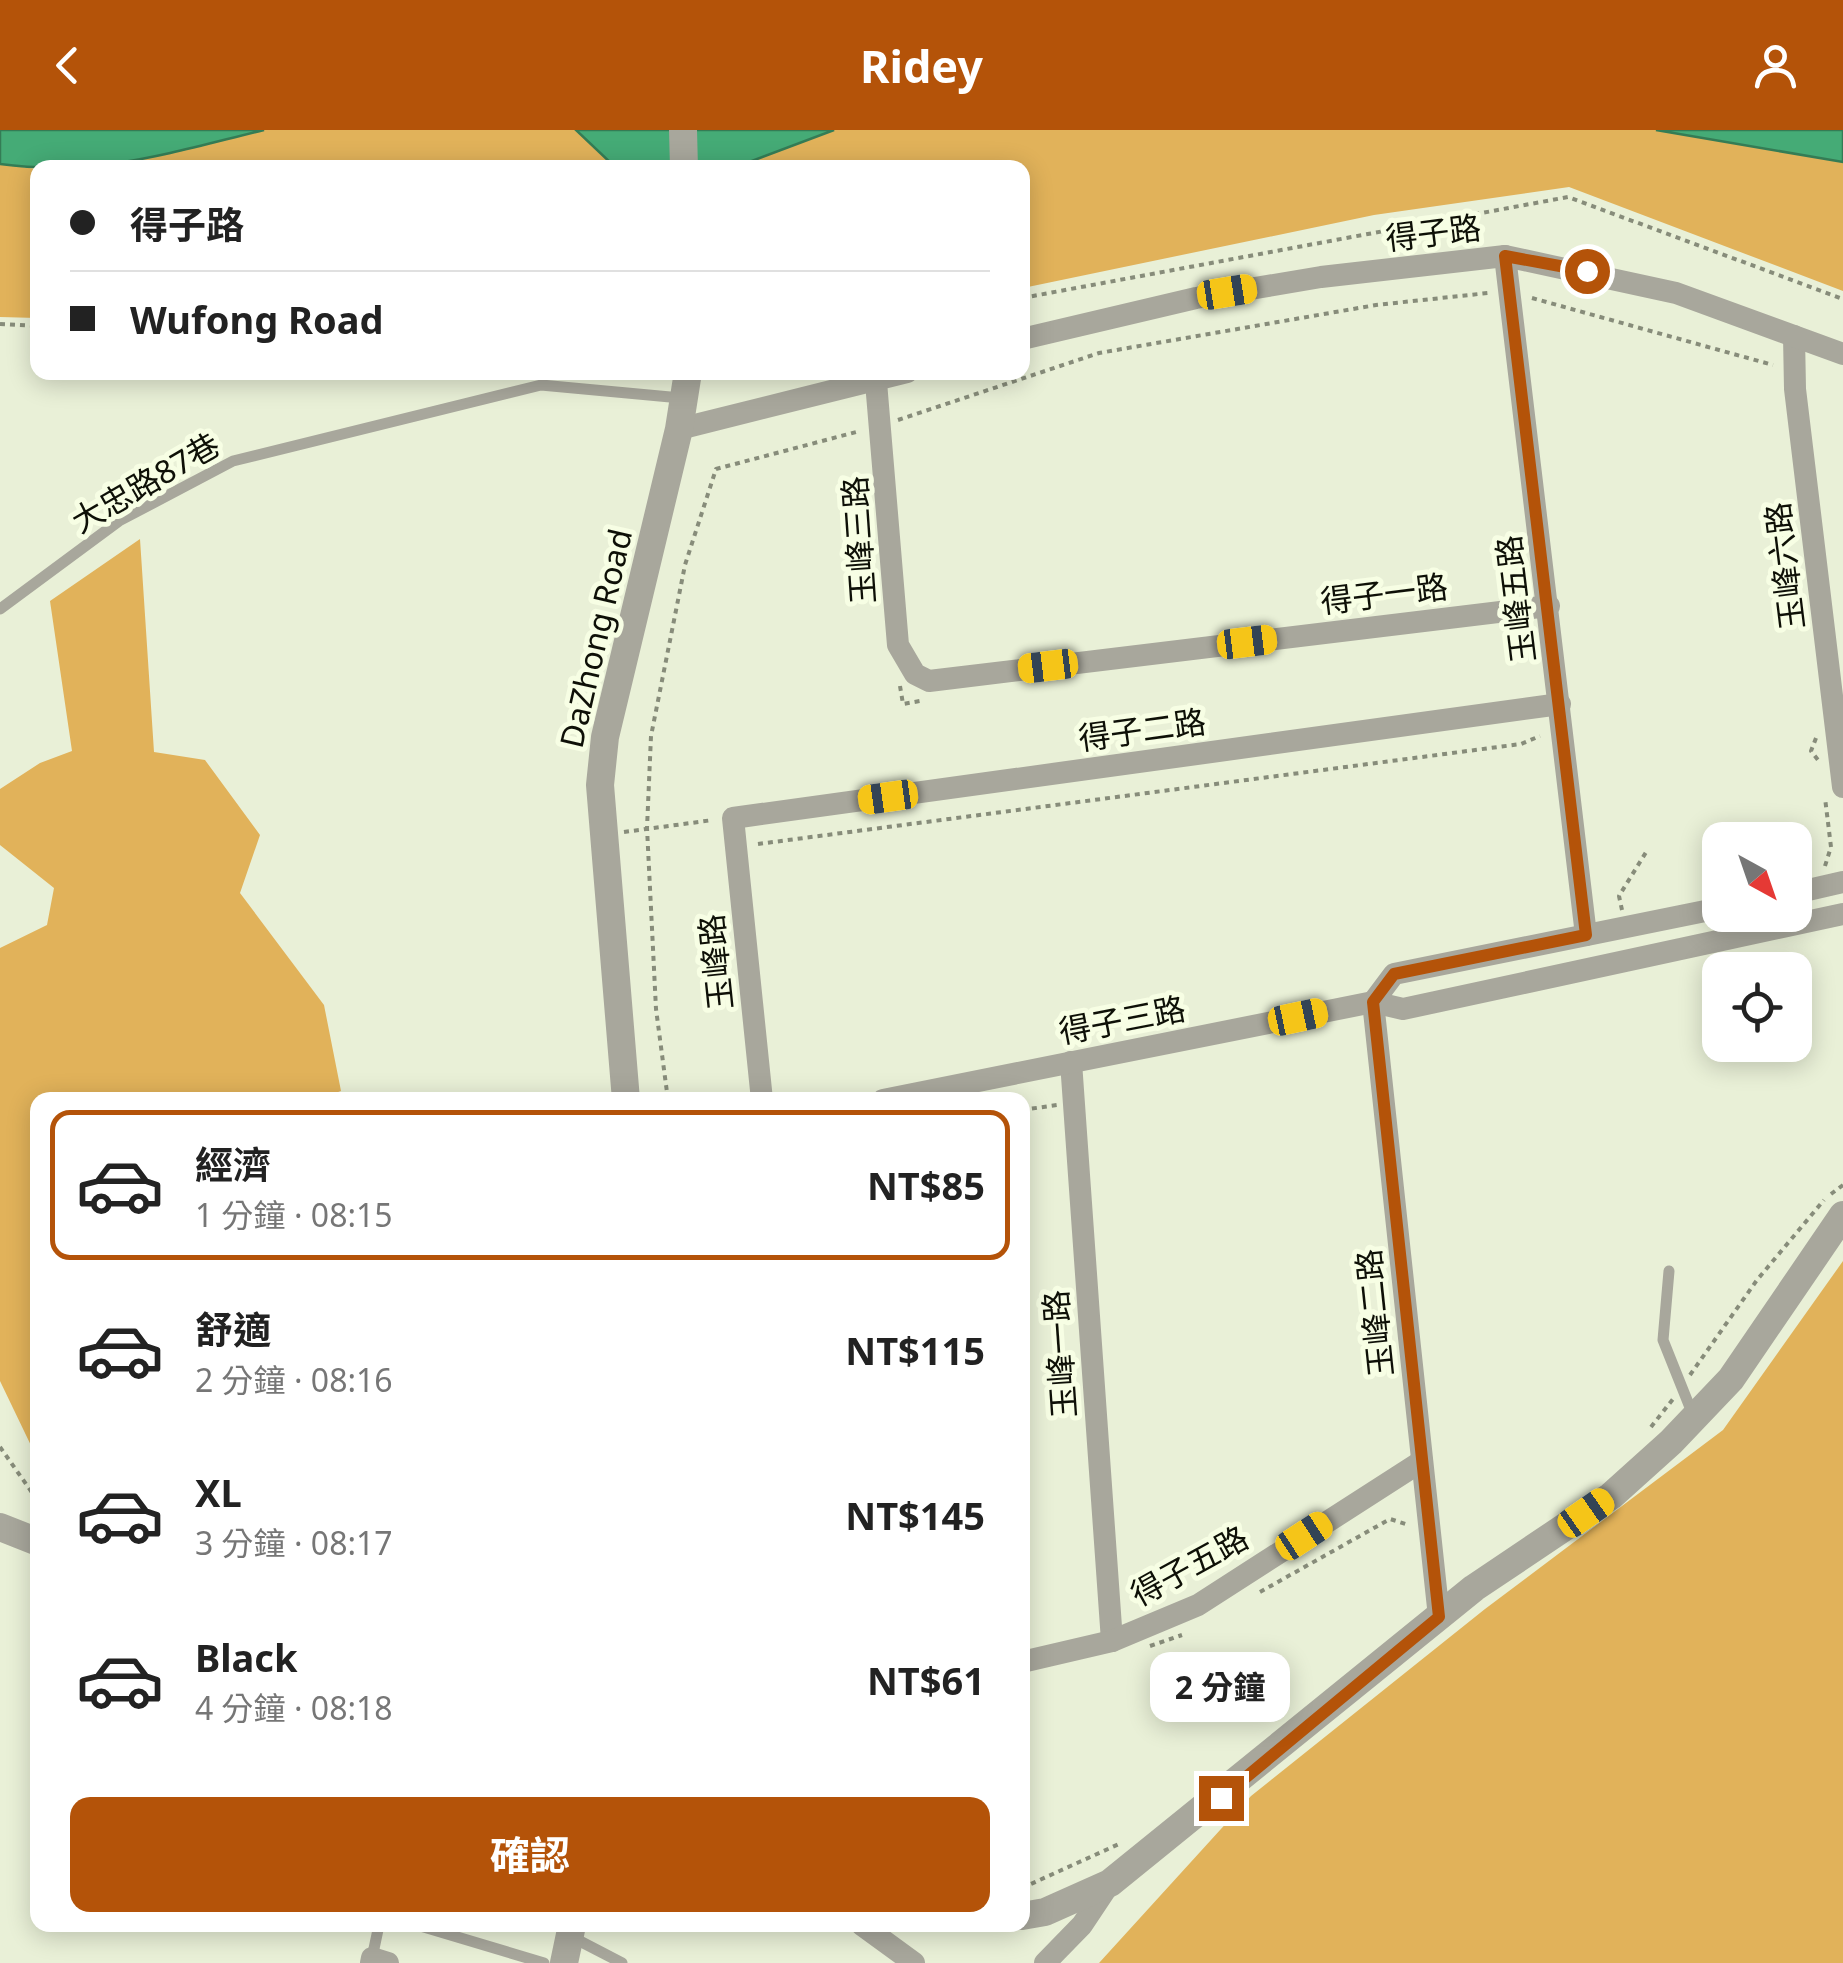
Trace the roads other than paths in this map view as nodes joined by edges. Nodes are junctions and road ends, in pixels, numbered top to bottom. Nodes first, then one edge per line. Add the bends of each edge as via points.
1 (682, 130) edge
2 (684, 160) edge
3 (1505, 256) junction
4 (1794, 336) junction
5 (1030, 337) edge
6 (1843, 354) edge
7 (882, 380) edge
8 (876, 382) junction
9 (687, 385) edge
10 (679, 429) junction
11 (1549, 606) junction
12 (0, 609) edge
13 (930, 681) joint
14 (1552, 706) junction
15 (1843, 788) edge
16 (734, 827) joint
17 (1843, 882) edge
18 (1812, 889) edge
19 (1702, 912) edge
20 (1843, 914) edge
21 (1586, 935) junction
22 (1373, 1002) junction
23 (1071, 1062) junction
24 (625, 1092) edge
25 (761, 1092) edge
26 (923, 1092) edge
27 (1843, 1215) edge
28 (1669, 1271) dead end
29 (1694, 1418) junction
30 (1422, 1461) junction
31 (0, 1526) edge
32 (30, 1539) edge
33 (1439, 1617) junction
34 (1112, 1641) junction
35 (1030, 1660) edge
36 (1110, 1884) junction
37 (1030, 1915) edge
38 (379, 1932) edge
39 (441, 1932) edge
40 (872, 1932) edge
41 (569, 1941) edge
42 (377, 1961) edge
43 (544, 1963) edge
44 (622, 1963) edge
45 (914, 1963) edge
46 (1046, 1963) edge

1 - 2 street
3 - 4 street, 得子路 via 1676,293
3 - 5 street, 得子路 via 1196,298
3 - 11 street, 玉峰五路
4 - 6 street, 得子路
4 - 15 street, 玉峰六路
7 - 8 street
8 - 10 street
8 - 13 street, 玉峰三路 via 898,645 915,674
9 - 10 street, DaZhong Road
9 - 12 lane, 大忠路87巷 via 541,385 233,460 119,521
10 - 24 street, DaZhong Road via 604,737 600,785
11 - 13 street, 得子一路
11 - 14 street, 玉峰五路
14 - 16 street, 得子二路
14 - 21 street, 玉峰五路
16 - 25 street, 玉峰路
17 - 18 street
19 - 21 street
20 - 22 street via 1404,1009
21 - 22 street via 1394,974
22 - 23 street, 得子三路
22 - 30 street, 玉峰二路
23 - 26 street, 得子三路
23 - 34 street, 玉峰一路
27 - 29 street via 1731,1379
28 - 29 lane via 1663,1340
29 - 33 street via 1612,1496
30 - 33 street, 玉峰二路
30 - 34 street, 得子五路 via 1198,1605
31 - 32 street
33 - 36 street
34 - 35 street, 得子五路
36 - 37 street
36 - 46 street
38 - 42 lane
39 - 43 lane
40 - 45 street
41 - 44 lane

